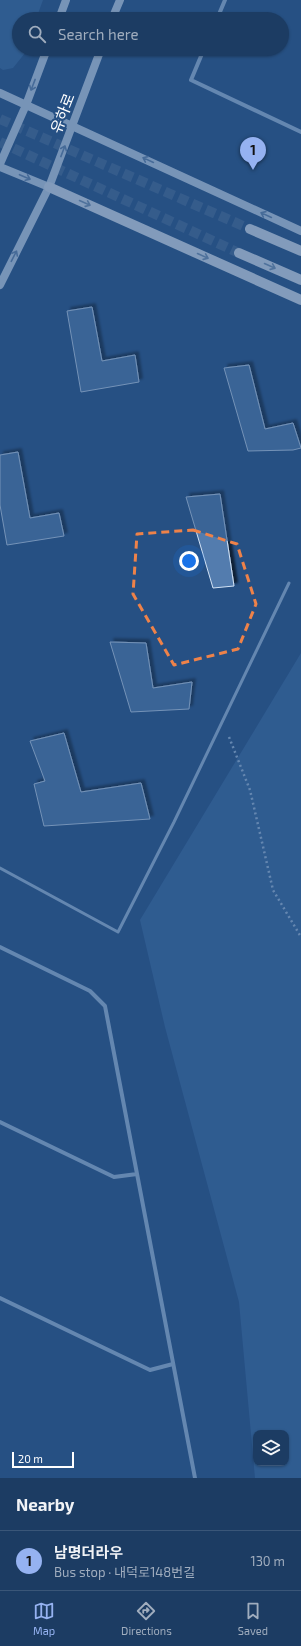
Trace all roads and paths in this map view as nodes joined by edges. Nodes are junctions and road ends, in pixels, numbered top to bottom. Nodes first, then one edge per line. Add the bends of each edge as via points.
1 (66, 0) edge
2 (120, 0) edge
3 (225, 0) edge
4 (62, 12) edge
5 (115, 12) edge
6 (220, 12) edge
7 (44, 56) edge
8 (98, 56) edge
9 (201, 56) edge
10 (0, 93) edge
11 (26, 105) junction
12 (73, 126) junction
13 (301, 132) edge
14 (0, 164) edge
15 (0, 167) edge
16 (49, 187) junction
17 (250, 229) tunnel mouth
18 (301, 231) edge
19 (301, 251) edge
20 (239, 253) tunnel mouth
21 (301, 280) edge
22 (0, 285) edge
23 (301, 300) edge
24 (289, 583) dead end
25 (222, 721) junction
26 (0, 868) edge
27 (301, 937) edge
28 (0, 947) edge
29 (0, 1122) edge
30 (137, 1174) junction
31 (0, 1298) edge
32 (173, 1364) junction
33 (195, 1478) edge

1 - 4 main road
2 - 5 main road
3 - 6 street
7 -> 11 main road
8 - 12 main road, 유하로
9 - 13 street via 192,80
10 - 11 main road
11 - 12 main road
11 - 14 main road
16 -> 12 main road, 유하로
18 -> 12 main road
15 -> 16 main road
22 -> 16 main road, 유하로
16 -> 23 main road
17 - 19 main road
20 -> 21 main road
24 - 25 lane
25 - 26 lane via 118,932
25 - 27 path via 250,790 273,890
28 - 30 street via 90,991 105,1006
29 - 30 street via 114,1177
30 - 32 street
31 - 32 street via 150,1370
32 - 33 street

